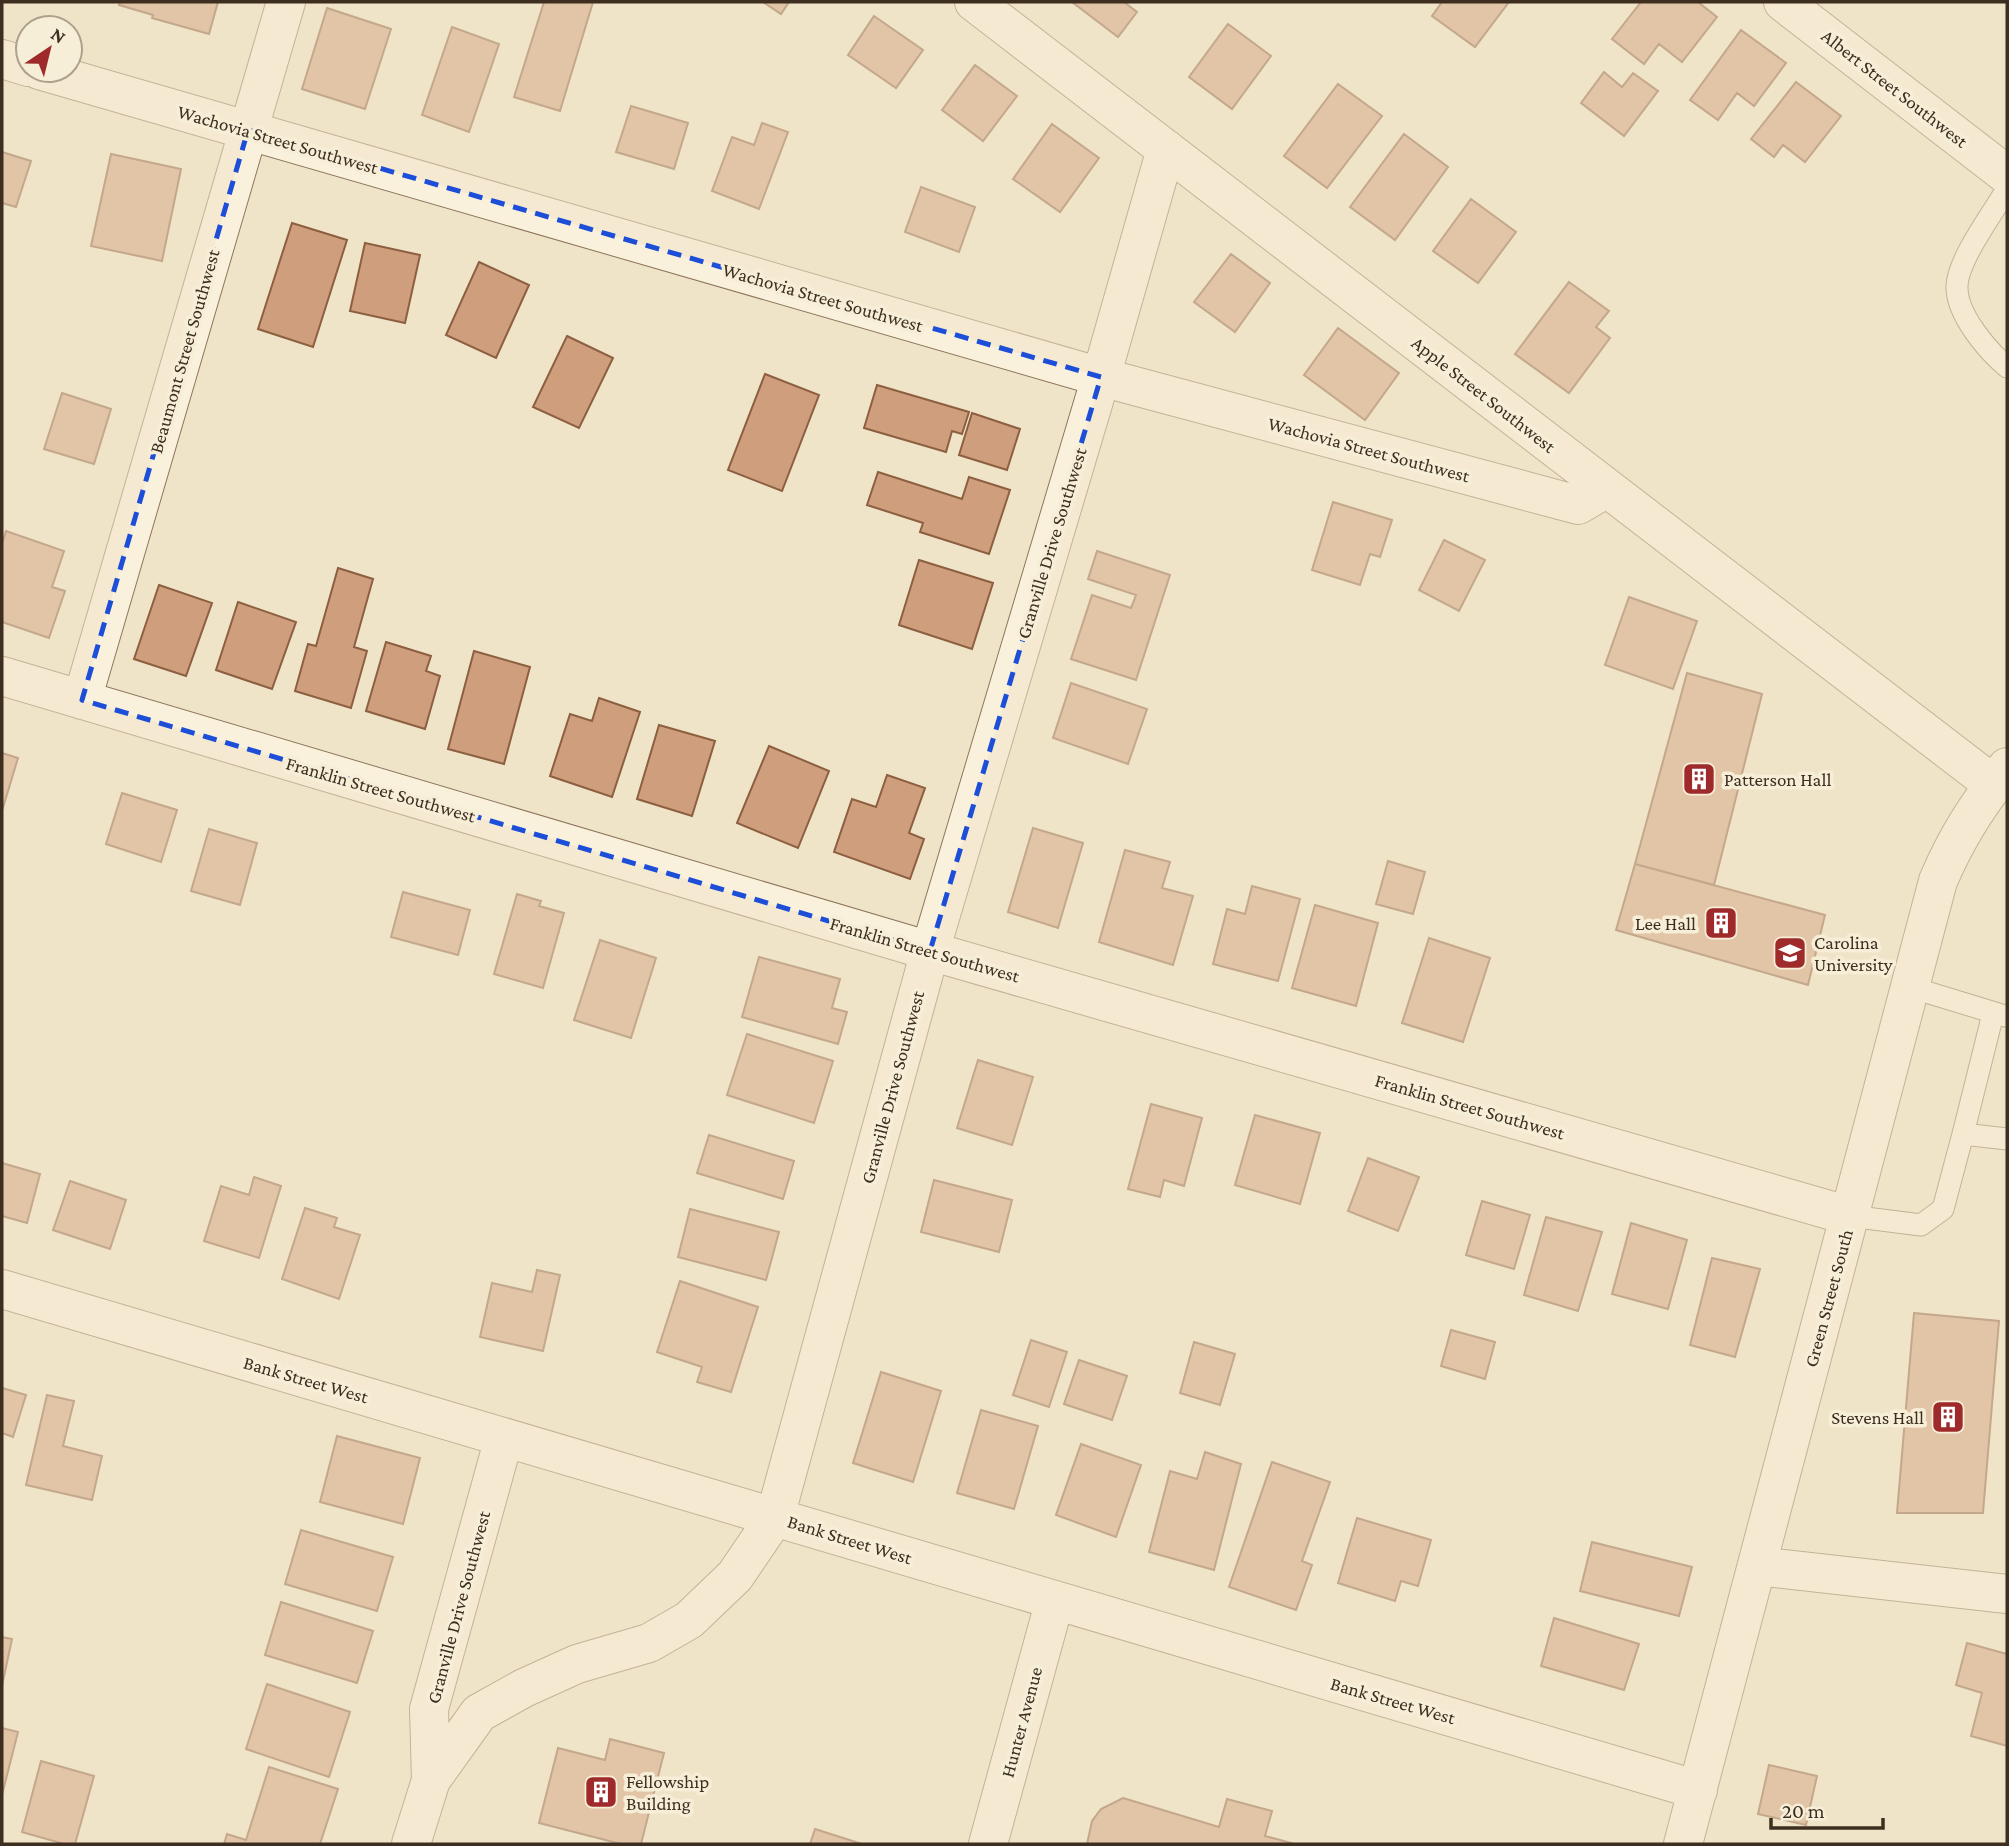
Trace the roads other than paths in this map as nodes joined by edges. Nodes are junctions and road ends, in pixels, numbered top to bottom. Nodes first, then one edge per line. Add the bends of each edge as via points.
1 (286, 2) edge
2 (974, 2) edge
3 (1783, 2) edge
4 (84, 83) edge
5 (248, 131) junction
6 (1166, 149) junction
7 (2007, 175) edge
8 (2007, 189) edge
9 (2007, 367) edge
10 (1101, 377) junction
11 (1607, 488) junction
12 (2, 676) edge
13 (82, 700) junction
14 (2000, 776) edge
15 (930, 951) junction
16 (1910, 987) junction
17 (2000, 1015) edge
18 (1963, 1134) junction
19 (2007, 1139) edge
20 (1850, 1216) junction
21 (2, 1289) edge
22 (504, 1438) junction
23 (775, 1517) junction
24 (1757, 1566) junction
25 (2007, 1594) edge
26 (1055, 1600) junction
27 (431, 1780) junction
28 (1698, 1790) junction
29 (411, 1844) edge
30 (988, 1844) edge
31 (1683, 1844) edge

1 - 5 street, Beaumont Street Southwest
2 - 6 street, Apple Street Southwest
3 - 7 street, Albert Street Southwest
4 - 5 street, Wachovia Street Southwest
5 - 10 street, Wachovia Street Southwest
5 - 13 street, Beaumont Street Southwest
6 - 10 street, Granville Drive Southwest
6 - 11 street, Apple Street Southwest
8 - 9 lane via 1967,254 1957,285 1960,307
10 - 11 street, Wachovia Street Southwest via 1578,505
10 - 15 street, Granville Drive Southwest
11 - 14 street, Apple Street Southwest
12 - 13 street, Franklin Street Southwest
13 - 15 street, Franklin Street Southwest
14 - 16 street, Green Street South via 1952,846
15 - 20 street, Franklin Street Southwest
15 - 23 street, Granville Drive Southwest
16 - 17 lane
16 - 20 street, Green Street South
17 - 18 lane
18 - 19 lane
18 - 20 lane via 1943,1209 1921,1225
20 - 24 street, Green Street South
21 - 22 street, Bank Street West
22 - 23 street, Bank Street West
22 - 27 street, Granville Drive Southwest via 429,1709
23 - 26 street, Bank Street West
23 - 27 street, Granville Drive Southwest via 735,1576 690,1620 649,1643 577,1664 479,1713
24 - 25 street
24 - 28 street, Green Street South
26 - 28 street, Bank Street West
26 - 30 street, Hunter Avenue
27 - 29 street, Granville Drive Southwest
28 - 31 street, Green Street South

